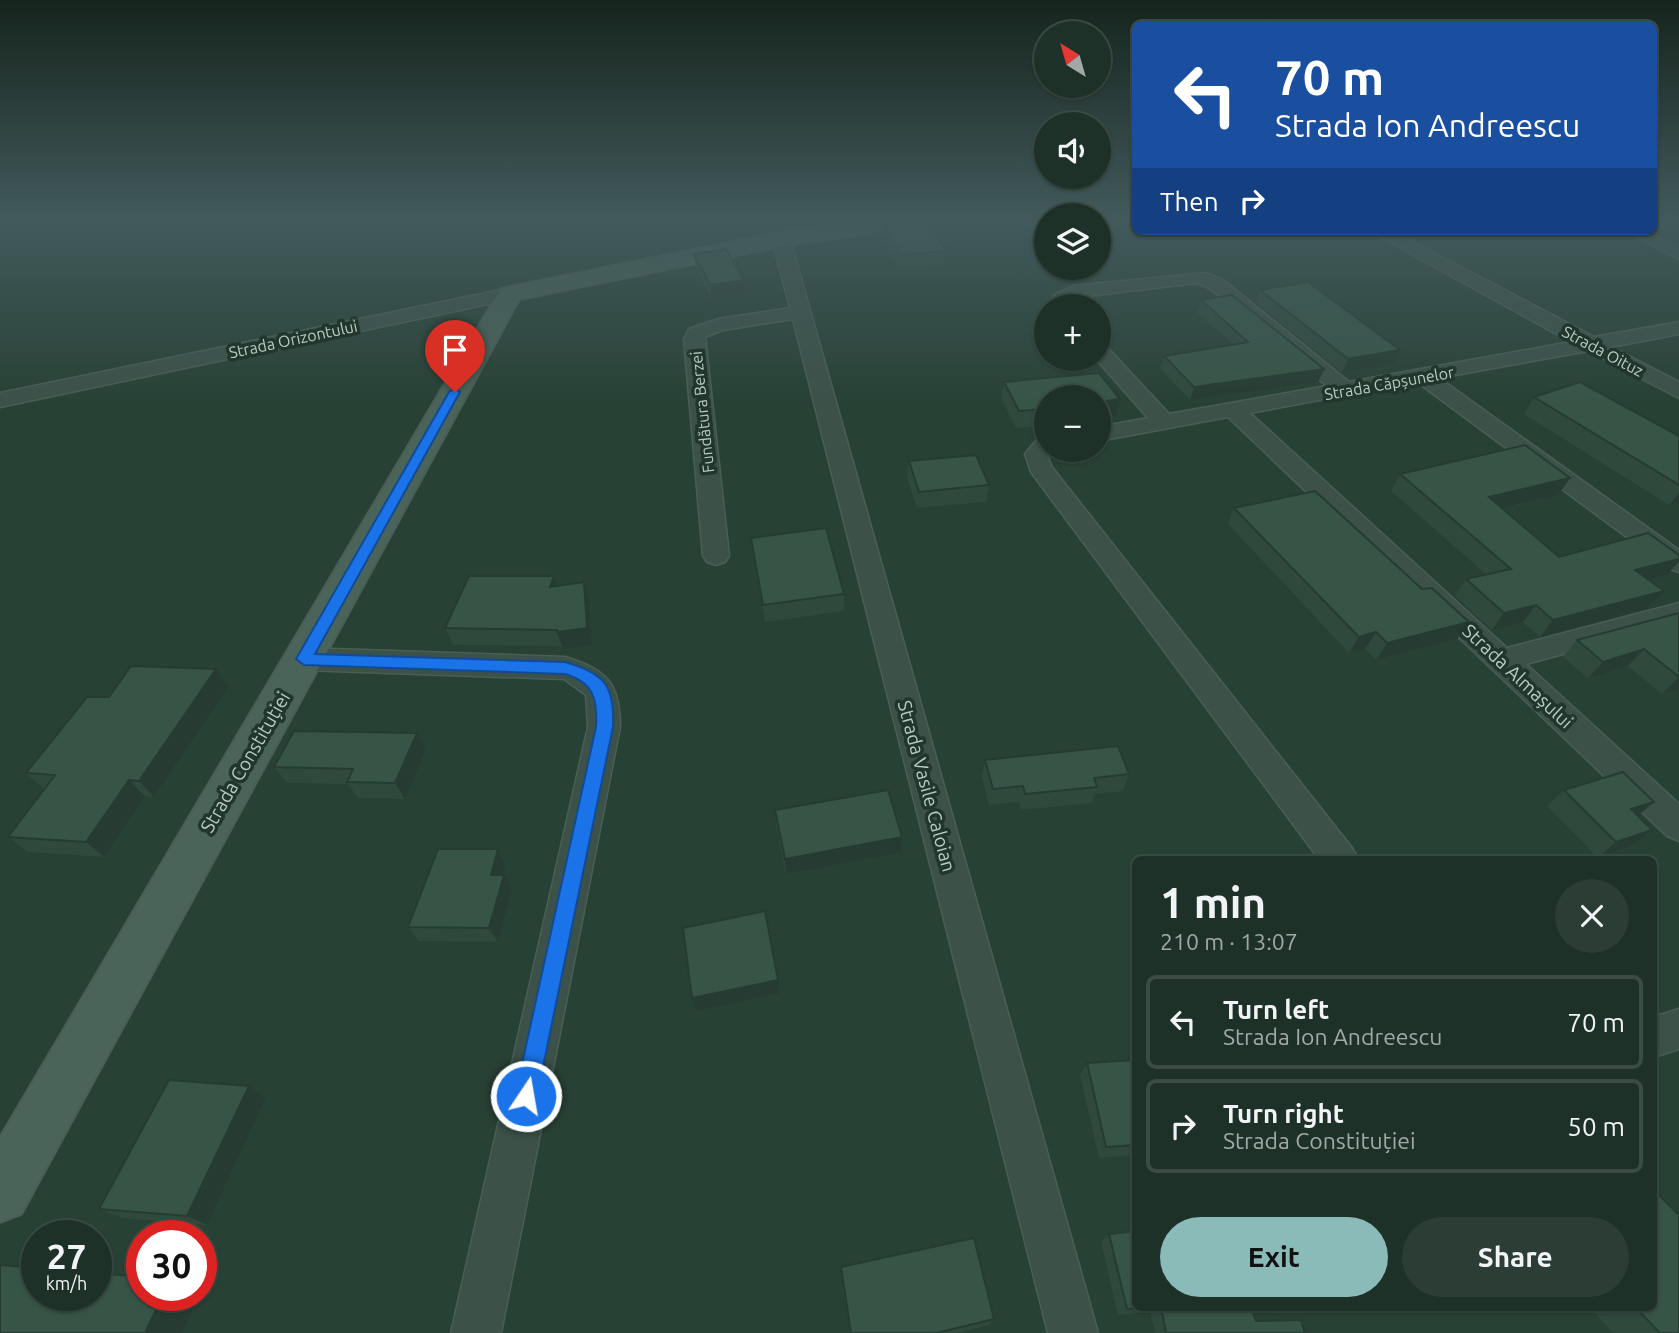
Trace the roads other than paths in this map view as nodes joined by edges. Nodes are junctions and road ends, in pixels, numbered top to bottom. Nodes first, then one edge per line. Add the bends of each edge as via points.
1 (576, 281) edge
2 (792, 281) edge
3 (1164, 281) edge
4 (1209, 281) edge
5 (1473, 281) edge
6 (1070, 294) edge
7 (509, 295) junction
8 (800, 312) junction
9 (1679, 328) edge
10 (1593, 345) junction
11 (1111, 364) edge
12 (1423, 377) junction
13 (1347, 391) junction
14 (1679, 391) edge
15 (0, 400) edge
16 (1235, 411) junction
17 (1164, 423) junction
18 (1111, 432) edge
19 (1037, 462) edge
20 (716, 556) dead end
21 (1679, 563) edge
22 (1679, 613) edge
23 (304, 659) junction
24 (1501, 660) junction
25 (1679, 826) edge
26 (1338, 856) edge
27 (1679, 1029) edge
28 (1657, 1036) edge
29 (0, 1193) edge
30 (476, 1333) edge
31 (1073, 1333) edge

1 - 7 street, Strada Orizontului
2 - 8 street, Strada Vasile Caloian
3 - 6 street
4 - 13 street
5 - 10 street, Strada Oituz
7 - 15 street, Strada Orizontului
7 - 23 street, Strada Constituției
8 - 20 street, Fundătura Berzei via 696,333
8 - 31 street, Strada Vasile Caloian
9 - 10 street, Strada Căpșunelor
10 - 12 street, Strada Căpșunelor
10 - 14 street, Strada Oituz
11 - 17 street
12 - 13 street, Strada Căpșunelor
12 - 21 street
13 - 16 street, Strada Căpșunelor
16 - 17 street, Strada Căpșunelor
16 - 24 street, Strada Almașului
17 - 18 street, Strada Căpșunelor
19 - 26 street
22 - 24 street
23 - 29 street, Strada Constituției
23 - 30 street via 565,668 585,674 599,686 605,707
24 - 25 street, Strada Almașului
27 - 28 street

